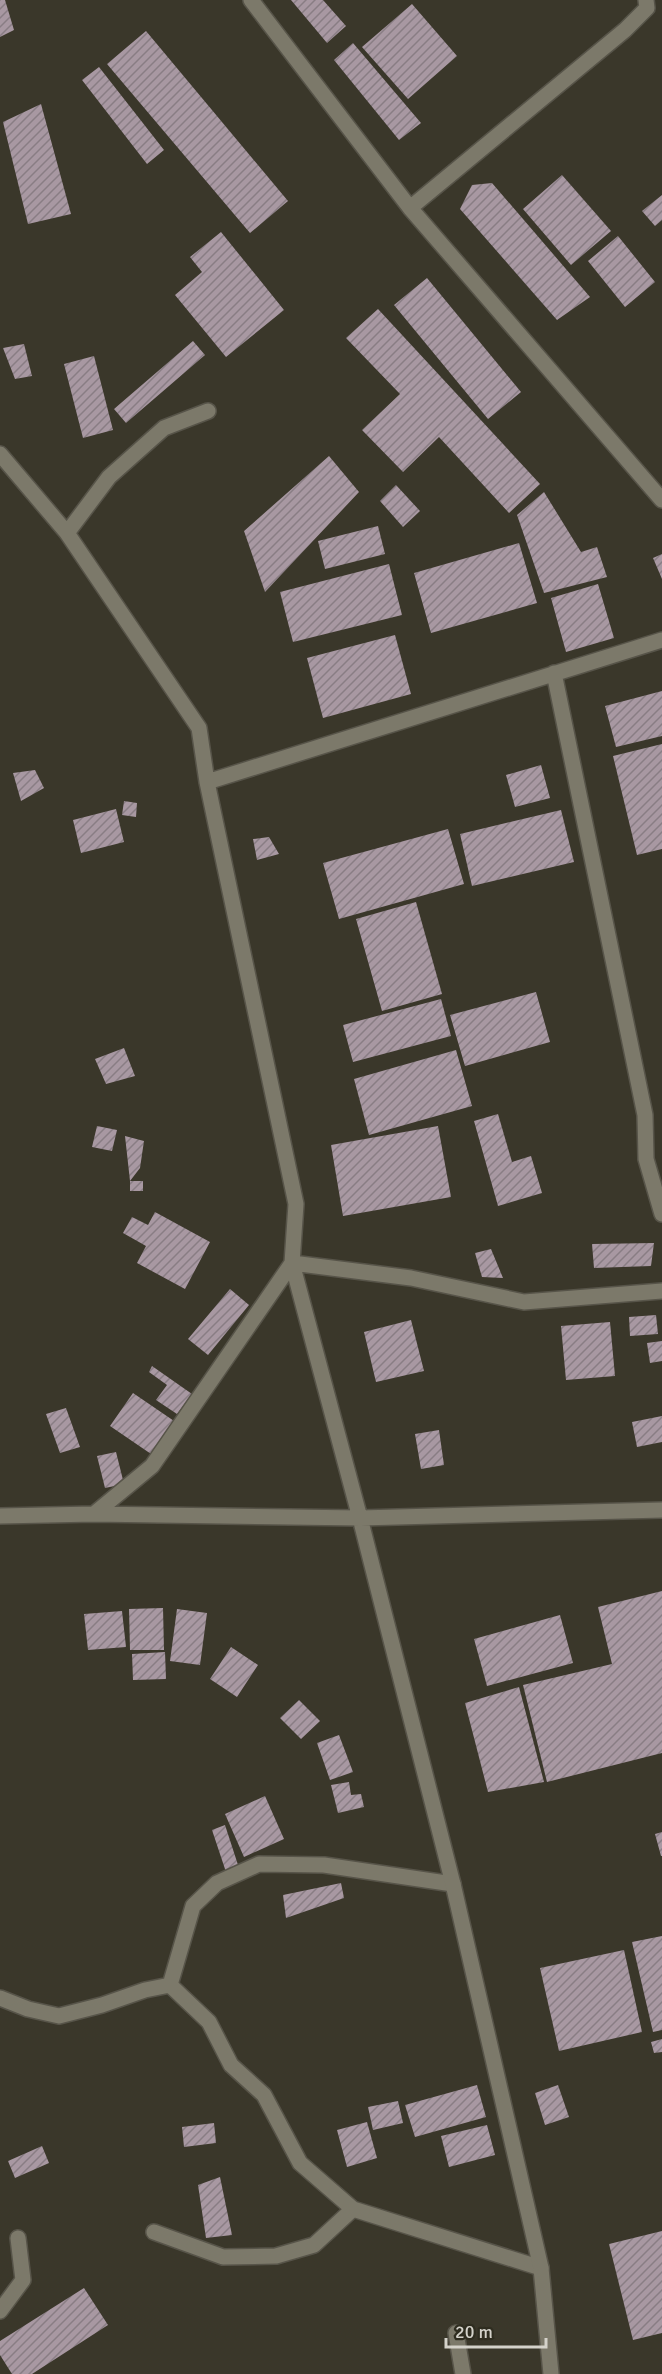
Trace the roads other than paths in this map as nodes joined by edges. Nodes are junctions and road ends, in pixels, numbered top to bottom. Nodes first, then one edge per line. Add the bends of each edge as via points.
1 (251, 0) edge
2 (646, 0) edge
3 (410, 208) junction
4 (208, 411) dead end
5 (0, 454) edge
6 (662, 500) edge
7 (67, 533) junction
8 (662, 640) edge
9 (554, 674) junction
10 (207, 782) junction
11 (662, 1214) edge
12 (292, 1263) junction
13 (662, 1291) edge
14 (662, 1510) edge
15 (94, 1514) junction
16 (0, 1516) edge
17 (360, 1518) junction
18 (453, 1884) junction
19 (170, 1984) junction
20 (0, 1998) edge
21 (353, 2209) junction
22 (154, 2232) dead end
23 (18, 2238) dead end
24 (541, 2268) junction
25 (0, 2311) edge
26 (456, 2333) dead end
27 (463, 2374) edge
28 (552, 2374) edge

1 - 3 street
2 - 3 street via 647,8 625,30
3 - 6 street
4 - 7 street via 164,428 109,477
5 - 7 street
7 - 10 street via 199,728
8 - 9 street
9 - 10 street
9 - 11 street via 645,1115 646,1159
10 - 12 street via 296,1204
12 - 13 street via 411,1278 524,1302
12 - 15 street via 152,1466
12 - 17 street
14 - 17 street
15 - 16 street
15 - 17 street
17 - 18 street
18 - 19 street via 324,1864 259,1864 217,1883 193,1906
18 - 24 street
19 - 20 street via 59,2016
19 - 21 street via 209,2022 231,2065 264,2095 300,2163
21 - 22 street via 314,2245 276,2256 223,2257
21 - 24 street
23 - 25 street via 23,2280
24 - 28 street
26 - 27 street

